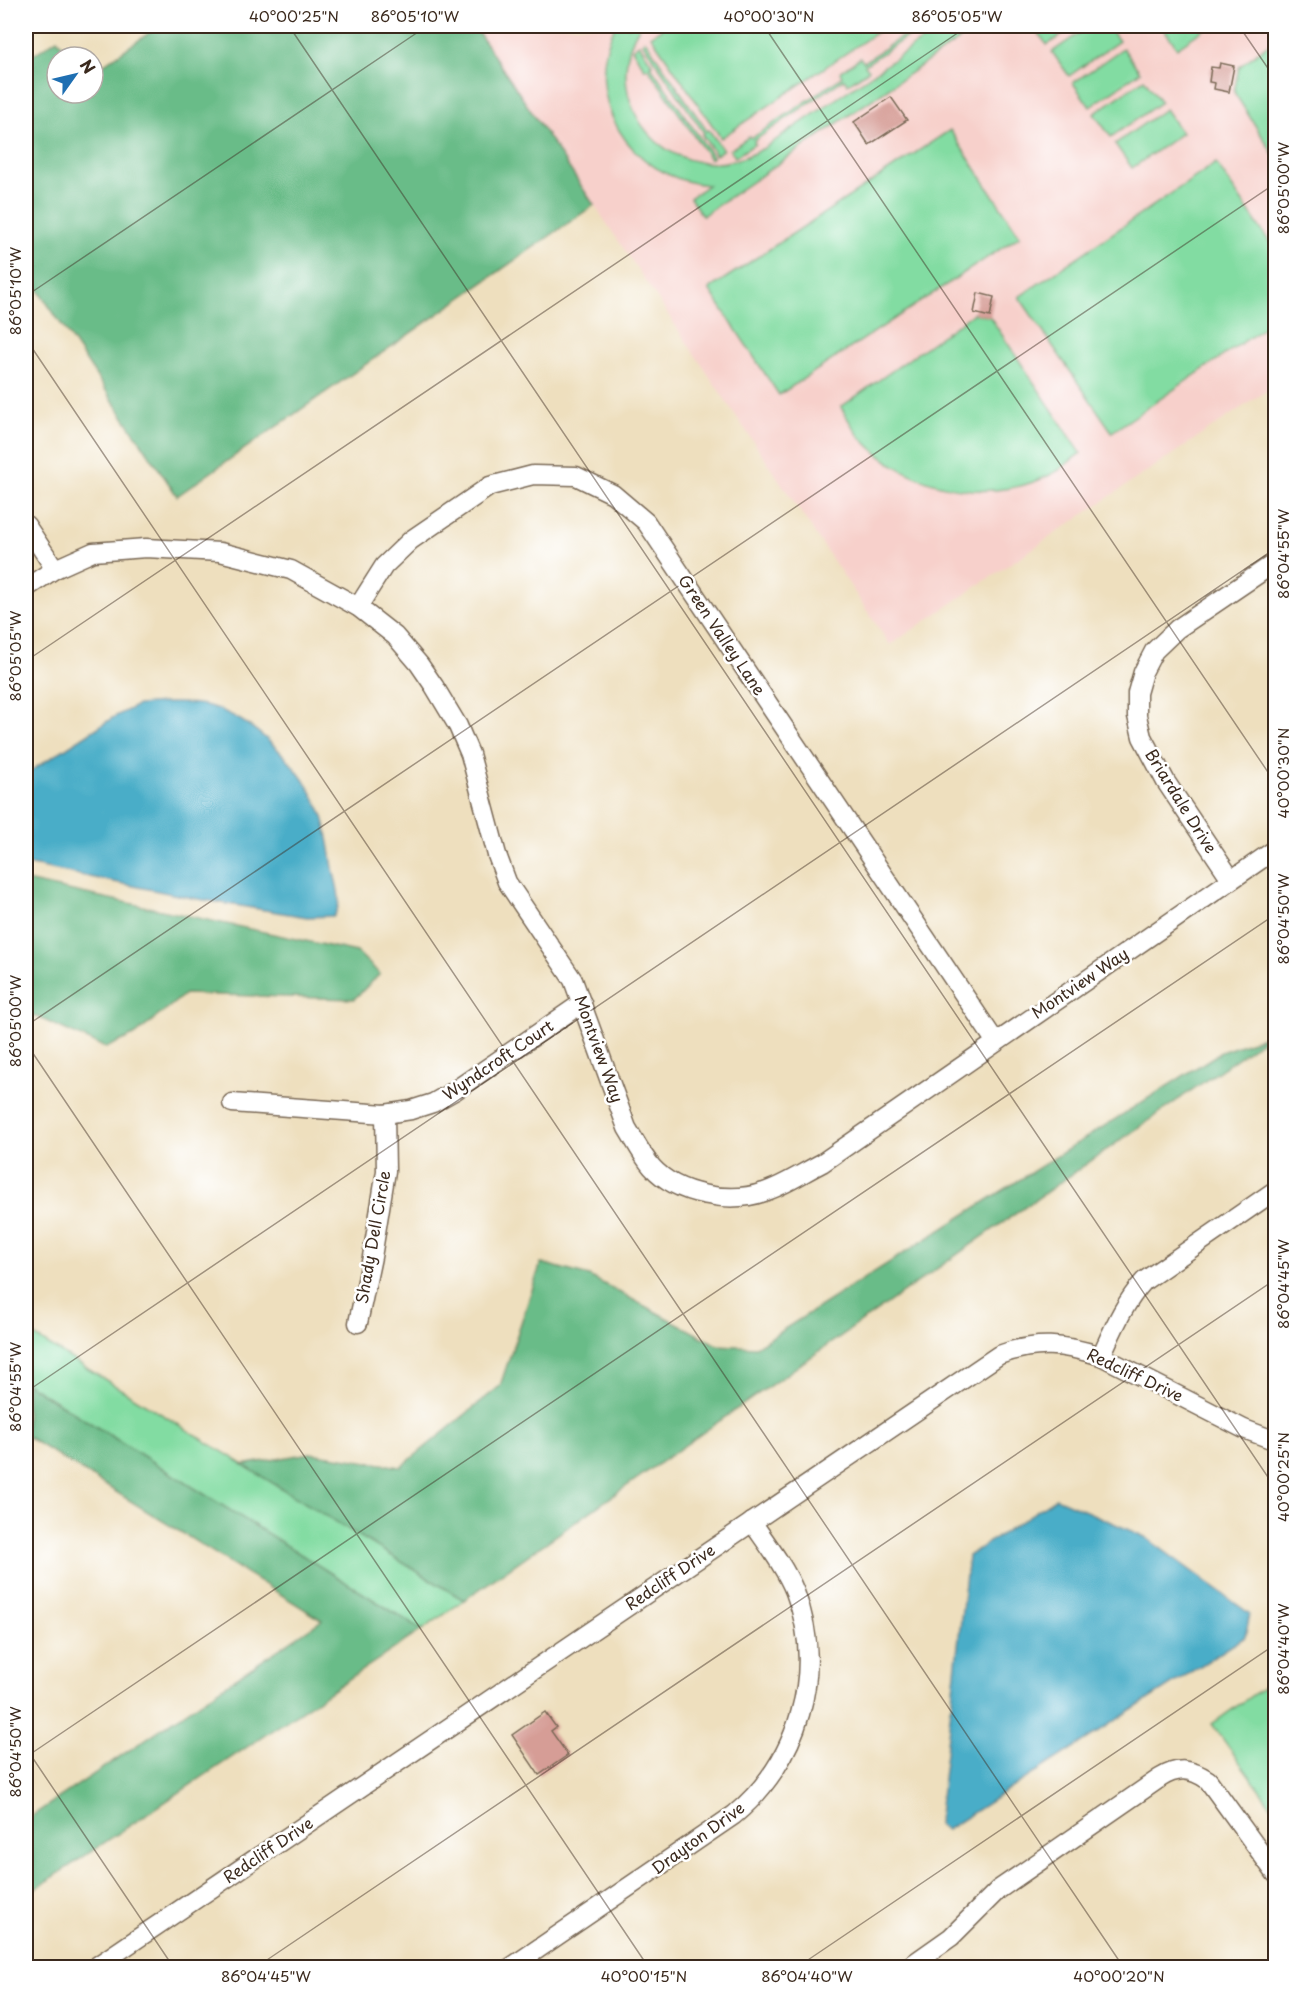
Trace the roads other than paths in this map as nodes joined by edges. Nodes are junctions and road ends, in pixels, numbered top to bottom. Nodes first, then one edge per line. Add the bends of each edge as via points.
1 (26, 525) edge
2 (1275, 562) edge
3 (55, 568) junction
4 (26, 588) edge
5 (358, 607) junction
6 (1275, 849) edge
7 (1231, 879) junction
8 (582, 1003) junction
9 (996, 1041) junction
10 (231, 1103) dead end
11 (385, 1114) junction
12 (1275, 1190) edge
13 (358, 1323) dead end
14 (1101, 1356) junction
15 (1275, 1441) edge
16 (752, 1522) junction
17 (1275, 1874) edge
18 (94, 1968) edge
19 (510, 1968) edge
20 (906, 1968) edge

1 - 3 street
2 - 7 street, Briardale Drive via 1178,629 1154,651 1139,684 1137,717 1142,736 1166,782
3 - 4 street, Montview Way
3 - 5 street, Montview Way via 93,552 146,548 220,552 291,570
5 - 8 street, Montview Way via 396,636 444,701 470,754 496,855 507,882 573,980
5 - 9 street, Green Valley Lane via 384,566 411,540 490,486 533,475 576,476 613,494 646,522
6 - 7 street, Montview Way
7 - 9 street, Montview Way
8 - 9 street, Montview Way via 627,1128 653,1168 695,1192 723,1197 765,1192 822,1163
8 - 11 street, Wyndcroft Court via 433,1103
10 - 11 street, Wyndcroft Court
11 - 13 street, Shady Dell Circle via 386,1171
12 - 14 street via 1144,1281 1122,1311
14 - 15 street, Redcliff Drive
14 - 16 street, Redcliff Drive via 1046,1345 999,1355
16 - 18 street, Redcliff Drive
16 - 19 street, Drayton Drive via 795,1592 807,1645 804,1704 786,1751 770,1778 734,1815
17 - 20 street via 1208,1780 1180,1769 1160,1778 998,1890 951,1936

